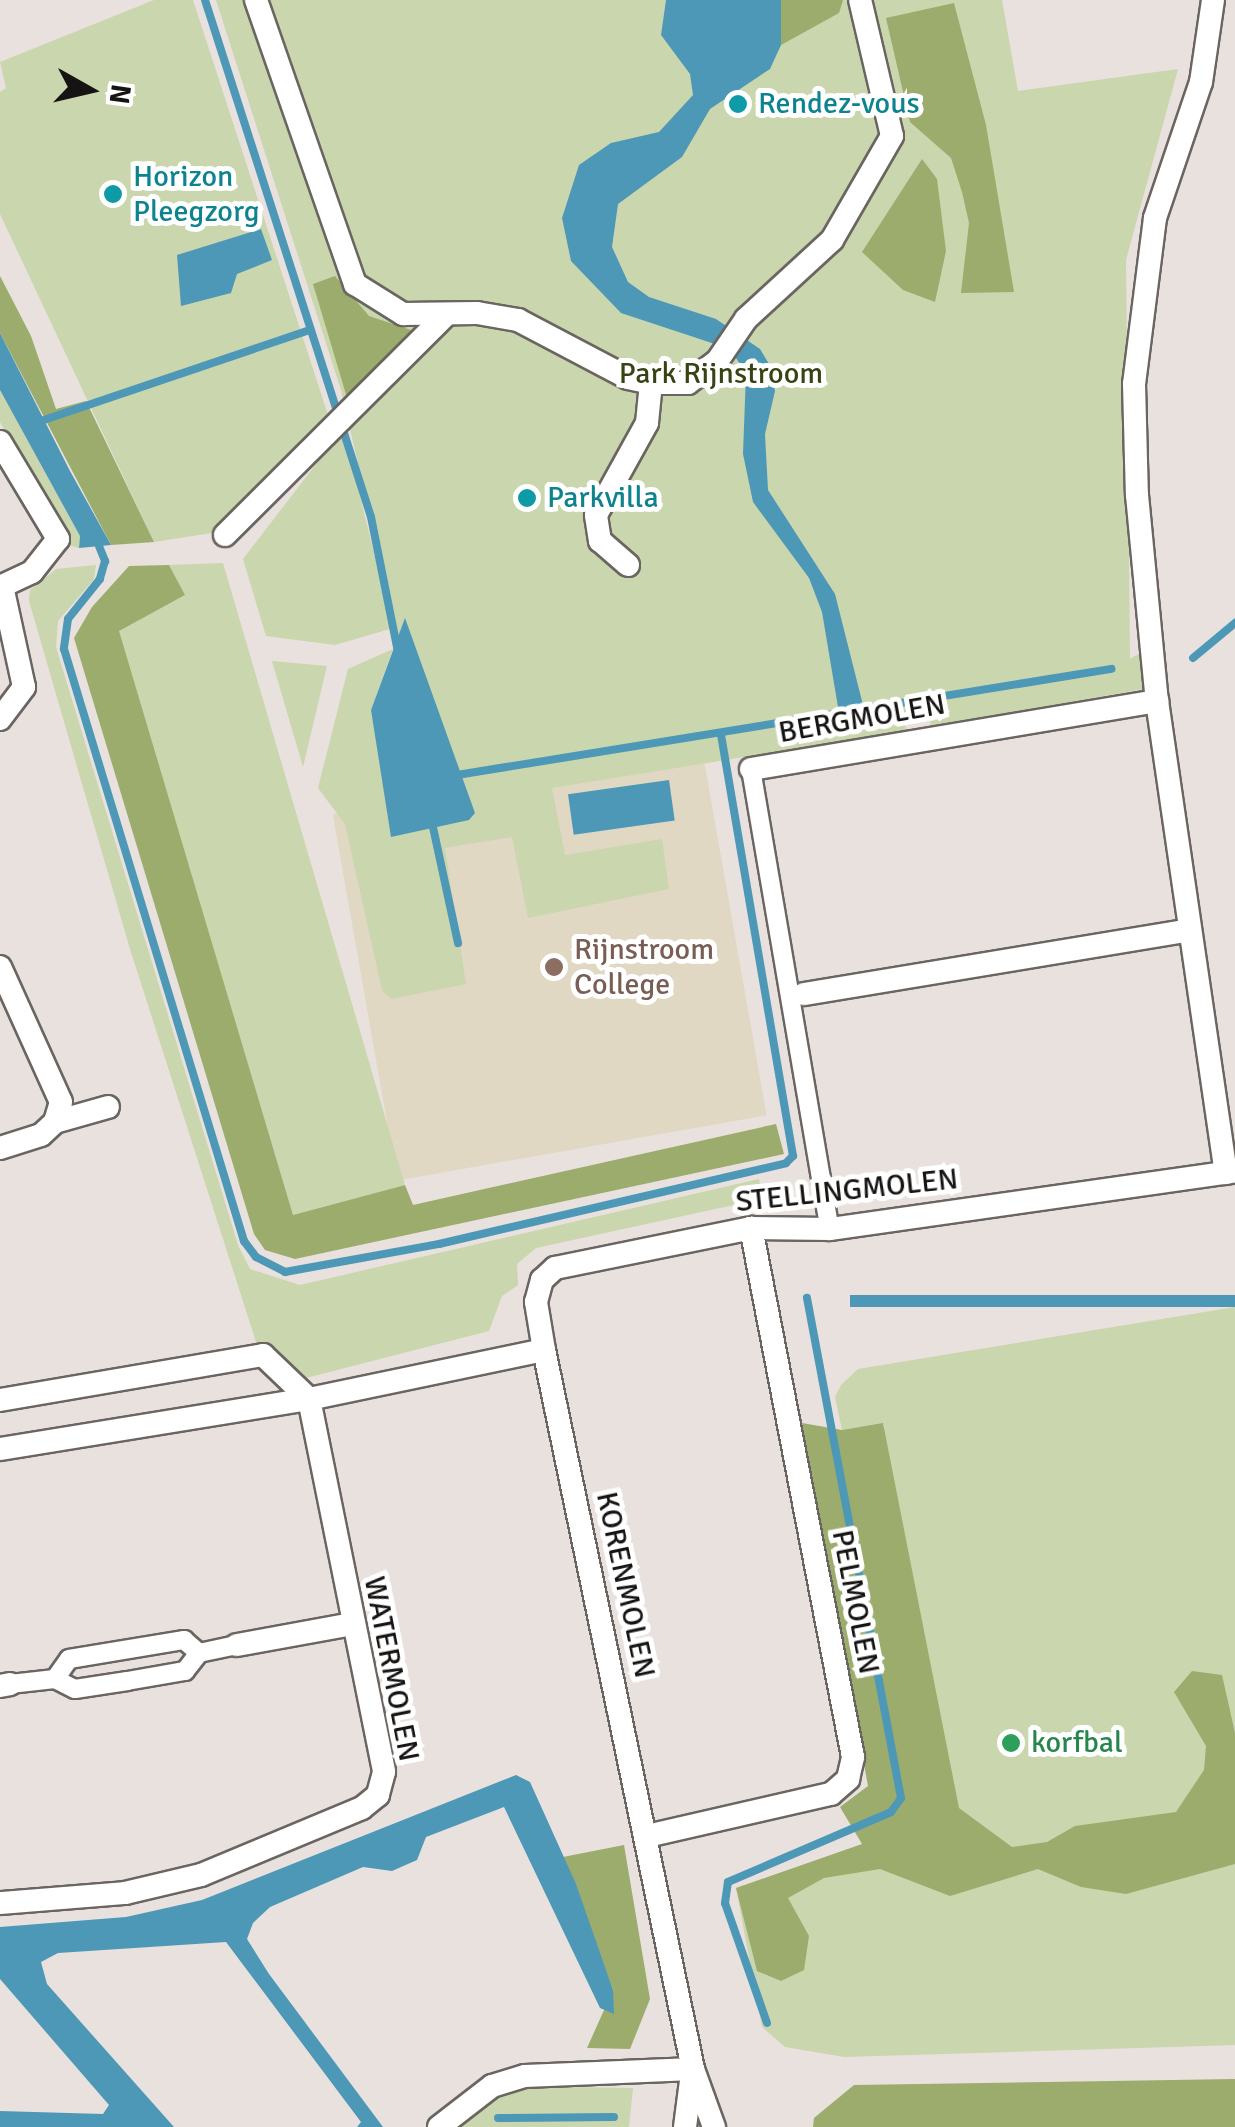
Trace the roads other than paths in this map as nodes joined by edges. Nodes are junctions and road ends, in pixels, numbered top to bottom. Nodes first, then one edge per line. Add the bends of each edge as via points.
1 (256, 0) edge
2 (860, 0) edge
3 (1213, 0) edge
4 (444, 317) junction
5 (652, 383) junction
6 (0, 442) edge
7 (225, 535) dead end
8 (628, 565) dead end
9 (1, 586) edge
10 (1157, 701) junction
11 (0, 719) edge
12 (751, 769) joint
13 (1190, 930) junction
14 (0, 968) edge
15 (804, 994) dead end
16 (108, 1107) dead end
17 (55, 1122) junction
18 (0, 1148) edge
19 (1230, 1172) edge
20 (751, 1228) junction
21 (830, 1230) junction
22 (544, 1350) junction
23 (309, 1399) junction
24 (0, 1400) edge
25 (0, 1449) edge
26 (353, 1624) junction
27 (237, 1645) joint
28 (199, 1653) junction
29 (55, 1678) junction
30 (5, 1685) edge
31 (648, 1836) junction
32 (0, 1903) edge
33 (693, 2069) junction
34 (439, 2127) edge
35 (684, 2127) edge
36 (714, 2127) edge

1 - 4 street via 346,274 403,314
2 - 5 street via 892,136 832,240 746,320 718,360 688,383
3 - 10 street via 1201,82 1156,218 1134,384 1136,494
4 - 5 street via 477,312 518,320 628,378
4 - 7 street
5 - 8 street via 647,423 596,515 600,541
6 - 9 street via 58,539 32,572
9 - 11 street via 24,687
10 - 12 street, BERGMOLEN
10 - 13 street
12 - 21 street, BERGMOLEN
13 - 15 street
13 - 19 street
14 - 17 street via 61,1102
16 - 17 street
17 - 18 street via 41,1135
19 - 21 street, STELLINGMOLEN
20 - 21 street, STELLINGMOLEN
20 - 22 street, STELLINGMOLEN via 555,1268 542,1280 536,1302
20 - 31 street, PELMOLEN via 854,1757 848,1779 831,1794
22 - 23 street
22 - 31 street, KORENMOLEN
23 - 24 street via 263,1355
23 - 25 street
23 - 26 street, WATERMOLEN
26 - 27 street
26 - 32 street, WATERMOLEN via 384,1772 378,1794 362,1808 201,1875 125,1893
27 - 28 street
28 - 29 street via 184,1671 75,1688
28 - 29 street via 184,1640 69,1659
29 - 30 street
31 - 33 street, KORENMOLEN
33 - 34 street via 526,2076 492,2086
33 - 35 street, KORENMOLEN
33 - 36 street, KORENMOLEN

